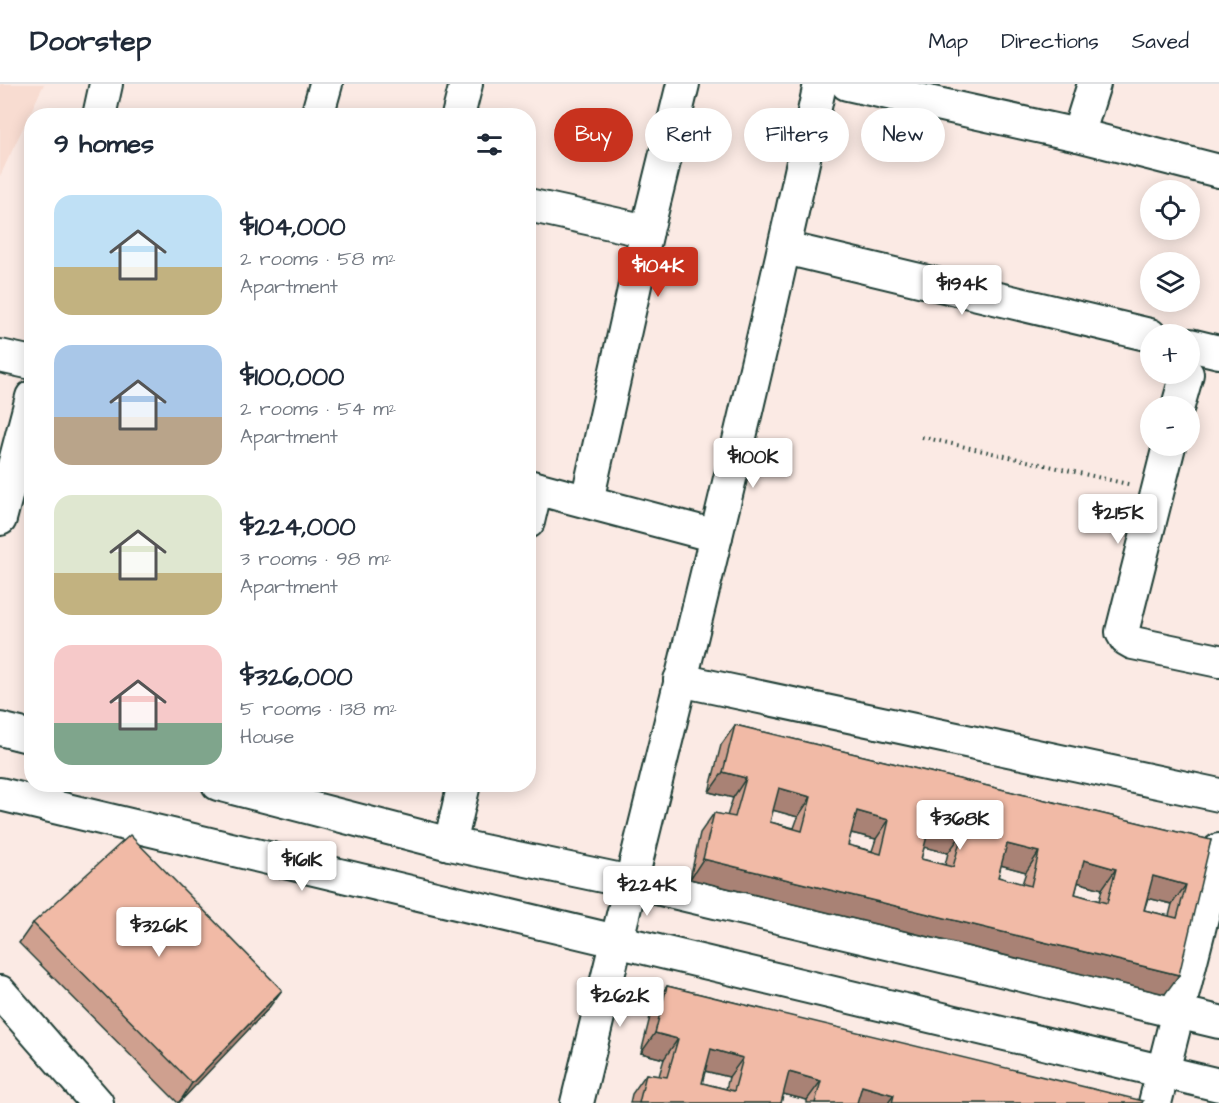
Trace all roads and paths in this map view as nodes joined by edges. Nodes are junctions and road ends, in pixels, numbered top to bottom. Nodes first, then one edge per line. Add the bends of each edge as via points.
1 (106, 84) edge
2 (326, 84) edge
3 (466, 84) edge
4 (683, 84) edge
5 (820, 84) edge
6 (847, 84) edge
7 (1094, 84) edge
8 (101, 108) edge
9 (319, 108) edge
10 (460, 108) edge
11 (1078, 135) junction
12 (1219, 171) edge
13 (536, 207) edge
14 (647, 231) junction
15 (785, 248) junction
16 (1140, 334) edge
17 (0, 356) edge
18 (24, 361) edge
19 (24, 428) edge
20 (922, 437) dead end
21 (1166, 456) edge
22 (536, 488) edge
23 (1157, 491) junction
24 (587, 501) junction
25 (0, 519) edge
26 (716, 536) junction
27 (1219, 661) edge
28 (680, 680) junction
29 (0, 729) edge
30 (24, 735) edge
31 (249, 792) edge
32 (462, 792) edge
33 (0, 794) edge
34 (1219, 795) edge
35 (450, 844) junction
36 (1219, 850) edge
37 (630, 882) junction
38 (616, 941) junction
39 (0, 992) edge
40 (1177, 1013) junction
41 (1219, 1022) edge
42 (1162, 1072) junction
43 (1219, 1085) edge
44 (97, 1103) edge
45 (577, 1103) edge
46 (1155, 1103) edge

1 - 8 street
2 - 9 street
3 - 10 street
4 - 14 street
5 - 15 street
6 - 11 street
7 - 11 street
11 - 12 street
13 - 14 street
14 - 24 street
15 - 16 street
15 - 26 street
17 - 18 street
19 - 25 street
20 - 23 path
21 - 23 street
22 - 24 street
23 - 27 street via 1122,632 1133,643
24 - 26 street
26 - 28 street
28 - 34 street
28 - 37 street
29 - 30 street
31 - 35 street
32 - 35 street
33 - 38 street
35 - 37 street
36 - 40 street
37 - 38 street
37 - 40 street
38 - 42 street
38 - 45 street
39 - 44 street
40 - 41 street
40 - 42 street
42 - 43 street
42 - 46 street

